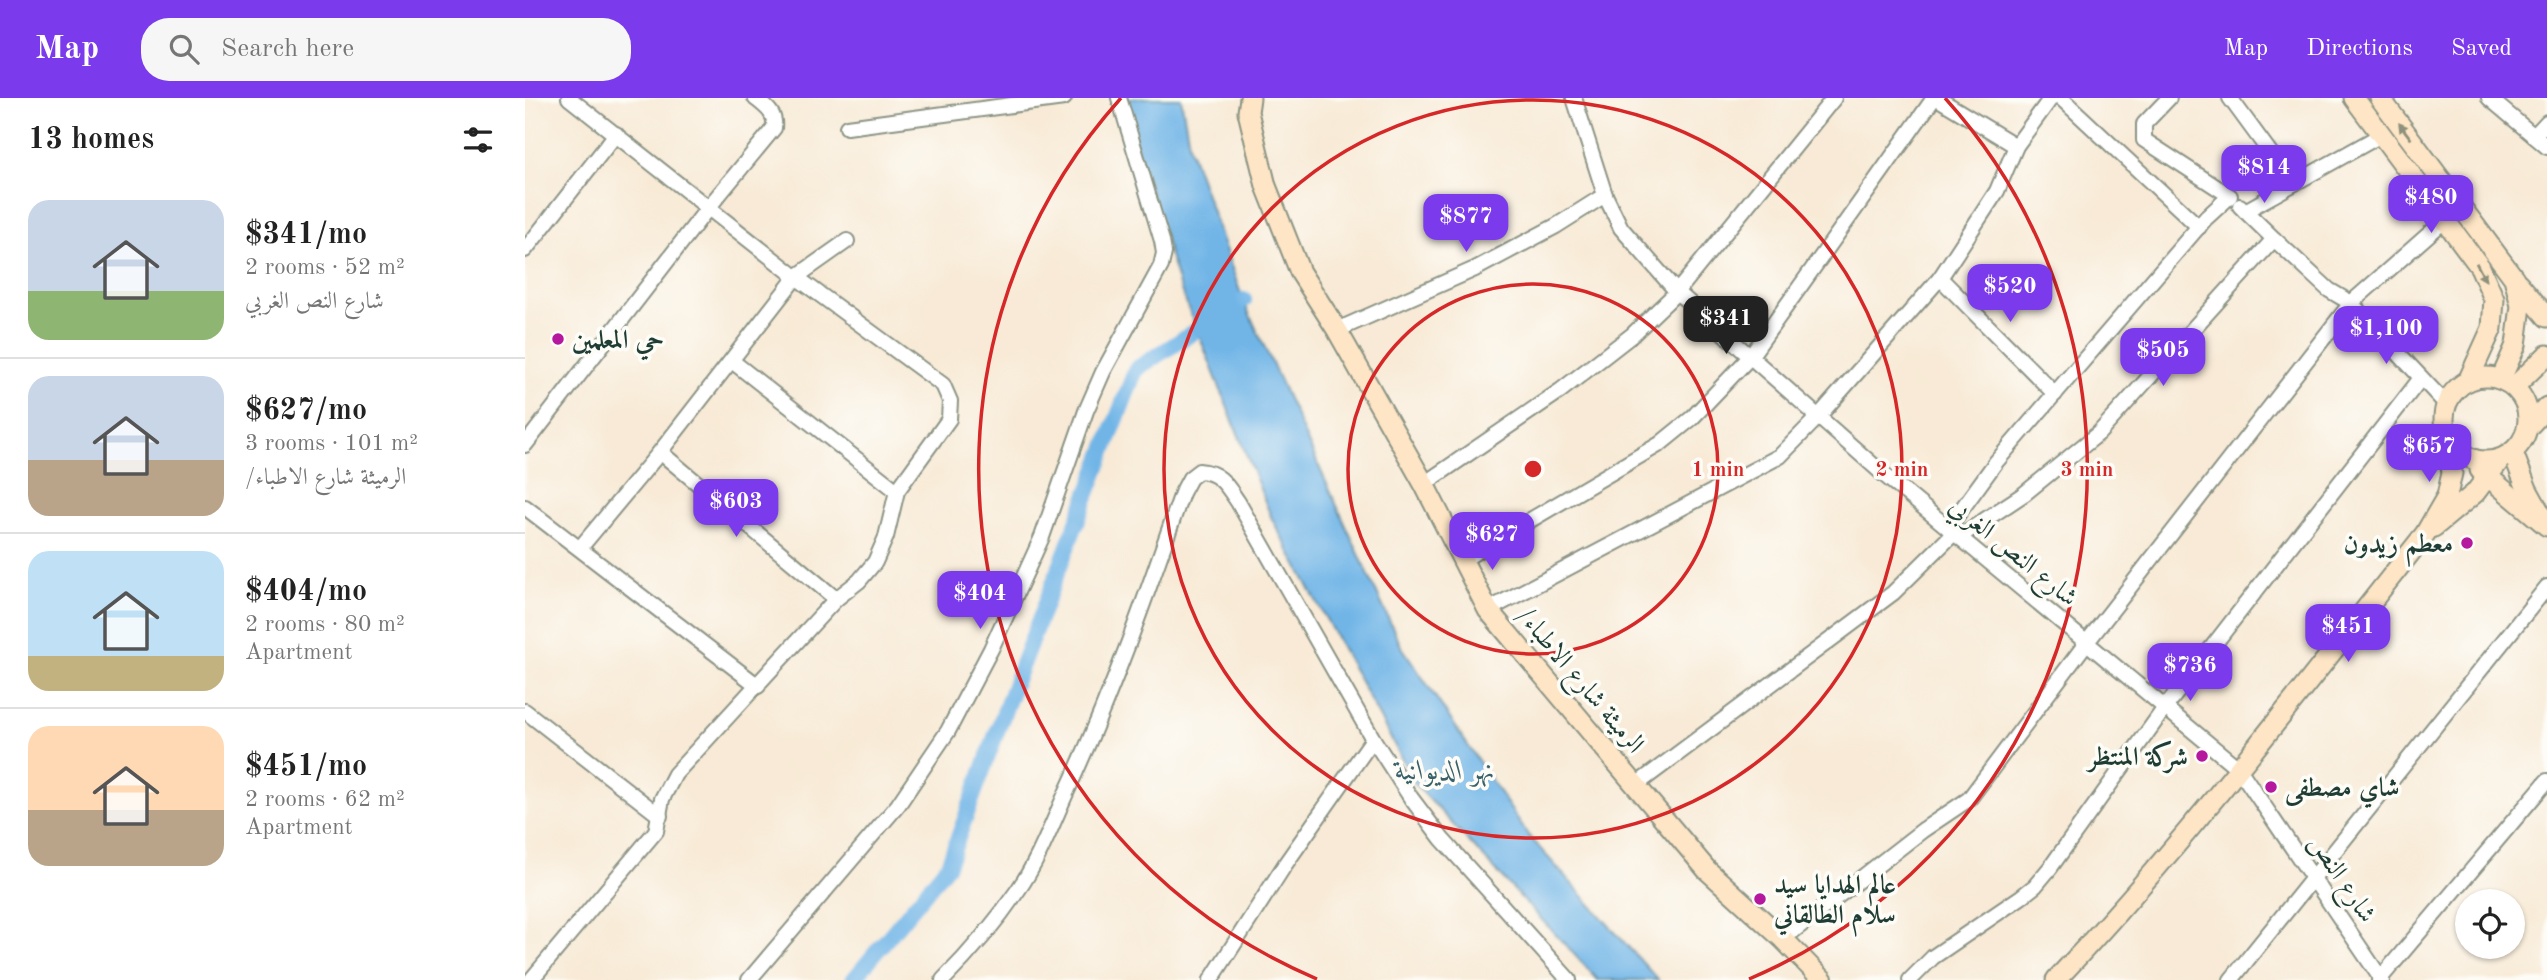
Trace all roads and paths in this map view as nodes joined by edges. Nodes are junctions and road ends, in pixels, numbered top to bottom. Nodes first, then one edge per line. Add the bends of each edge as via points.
1 (569, 98) edge
2 (755, 98) edge
3 (1063, 98) edge
4 (1119, 98) edge
5 (1574, 98) edge
6 (1834, 98) edge
7 (1936, 98) edge
8 (2051, 98) edge
9 (2061, 98) edge
10 (2169, 98) edge
11 (2230, 98) edge
12 (2354, 98) edge
13 (2380, 98) edge
14 (2489, 98) edge
15 (1245, 103) edge
16 (2547, 122) edge
17 (846, 127) dead end
18 (616, 134) junction
19 (2381, 135) junction
20 (2534, 136) junction
21 (2016, 146) junction
22 (2547, 147) edge
23 (2293, 184) junction
24 (1605, 195) junction
25 (2230, 197) junction
26 (708, 208) junction
27 (2245, 211) junction
28 (2445, 220) junction
29 (2199, 227) junction
30 (2274, 239) junction
31 (847, 241) dead end
32 (525, 250) edge
33 (796, 277) junction
34 (1940, 278) junction
35 (2514, 278) junction
36 (1677, 292) junction
37 (2351, 303) junction
38 (2547, 317) edge
39 (1338, 330) junction
40 (2547, 355) edge
41 (1749, 357) junction
42 (732, 361) junction
43 (2421, 378) junction
44 (2468, 381) junction
45 (2508, 383) junction
46 (2055, 394) junction
47 (2446, 404) junction
48 (2547, 407) edge
49 (1818, 417) junction
50 (2528, 427) junction
51 (2447, 436) junction
52 (525, 445) edge
53 (660, 452) junction
54 (2507, 456) junction
55 (2466, 457) junction
56 (2487, 478) junction
57 (1424, 484) junction
58 (897, 491) junction
59 (525, 507) edge
60 (2547, 525) edge
61 (1954, 533) junction
62 (2425, 534) junction
63 (580, 548) junction
64 (1464, 559) junction
65 (2547, 587) edge
66 (836, 599) junction
67 (1488, 610) junction
68 (2087, 642) junction
69 (758, 686) junction
70 (2164, 709) junction
71 (525, 711) edge
72 (1373, 739) junction
73 (2239, 769) junction
74 (2547, 781) edge
75 (1636, 785) junction
76 (660, 816) junction
77 (2314, 879) junction
78 (1783, 939) junction
79 (2380, 979) edge
80 (531, 980) edge
81 (749, 980) edge
82 (943, 980) edge
83 (1211, 980) edge
84 (1569, 980) edge
85 (1823, 980) edge
86 (1910, 980) edge
87 (2056, 980) edge
88 (2231, 980) edge

1 - 18 street
2 - 26 street via 772,113 774,128
3 - 17 street
4 - 81 street via 1162,241 1161,266 1103,372 1042,537 948,731 898,805
5 - 24 street, شارع النص الغربي
6 - 36 street
7 - 21 street
7 - 41 street
8 - 21 street
9 - 29 street
10 - 25 street via 2144,124 2144,140
11 - 23 street
12 - 19 main road
35 -> 13 main road
14 - 20 street
15 - 39 main road, /الرميثة شارع الاطباء via 1266,186 1300,272
16 - 20 street
18 - 26 street
18 - 32 street
19 - 23 street
19 - 28 main road
20 - 22 street
21 - 34 street via 1997,191
23 - 27 street
24 - 36 street, شارع النص الغربي via 1621,228
24 - 39 street via 1475,269
25 - 27 street
25 - 29 street
26 - 33 street
26 - 52 street
27 - 30 street
28 - 37 street
28 -> 44 main road via 2480,267 2494,299 2492,328
29 - 46 street
30 - 37 street via 2329,290
30 - 61 street via 2099,433 2024,494
31 - 33 street
33 - 42 street
33 - 58 street via 943,386 950,401 949,419
34 - 46 street
34 - 49 street
35 - 38 main road
35 - 45 main road via 2521,306
36 - 41 street, شارع النص الغربي
36 - 57 street via 1632,335 1560,391
37 - 43 street
37 - 68 street
39 - 57 main road, /الرميثة شارع الاطباء
40 - 45 main road
41 - 49 street, شارع النص الغربي
41 - 64 street via 1692,418 1660,444
42 - 53 street
42 - 58 street
43 - 47 street
43 - 70 street
44 - 45 main road via 2484,377
44 - 47 main road
45 - 50 main road via 2527,405
46 - 61 street via 1996,462
47 - 51 main road
48 - 50 main road
49 - 61 street, شارع النص الغربي
49 - 67 street via 1780,456
50 - 54 main road via 2523,441
51 - 55 main road
51 - 62 main road via 2452,473 2447,496
53 - 63 street
53 - 66 street
54 - 55 main road via 2483,462
54 - 56 main road
54 - 60 main road
55 - 56 main road
56 - 60 main road
56 - 62 main road
57 - 64 main road, /الرميثة شارع الاطباء
58 - 66 street via 875,562
59 - 63 street
61 - 68 street, شارع النص الغربي
61 - 75 street via 1893,593
62 - 73 main road
63 - 69 street
64 - 67 main road, /الرميثة شارع الاطباء
65 - 77 street
66 - 69 street
67 - 75 main road, /الرميثة شارع الاطباء
68 - 70 street, شارع النص الغربي
68 - 78 street via 1969,799
69 - 76 street via 675,774 662,799
70 - 73 street, شارع النص الغربي
70 - 86 street via 2035,886 1933,957
71 - 76 street
72 - 82 street via 1237,502 1222,479 1210,471 1199,471 1182,493 1091,739 1035,860 994,922
72 - 83 street
72 - 84 street via 1442,839
73 - 77 street, شارع النص
73 - 87 main road
74 - 79 street
75 - 78 main road, /الرميثة شارع الاطباء via 1707,870
76 - 80 street via 656,831
77 - 79 street, شارع النص
77 - 88 street
78 - 85 main road, /الرميثة شارع الاطباء

